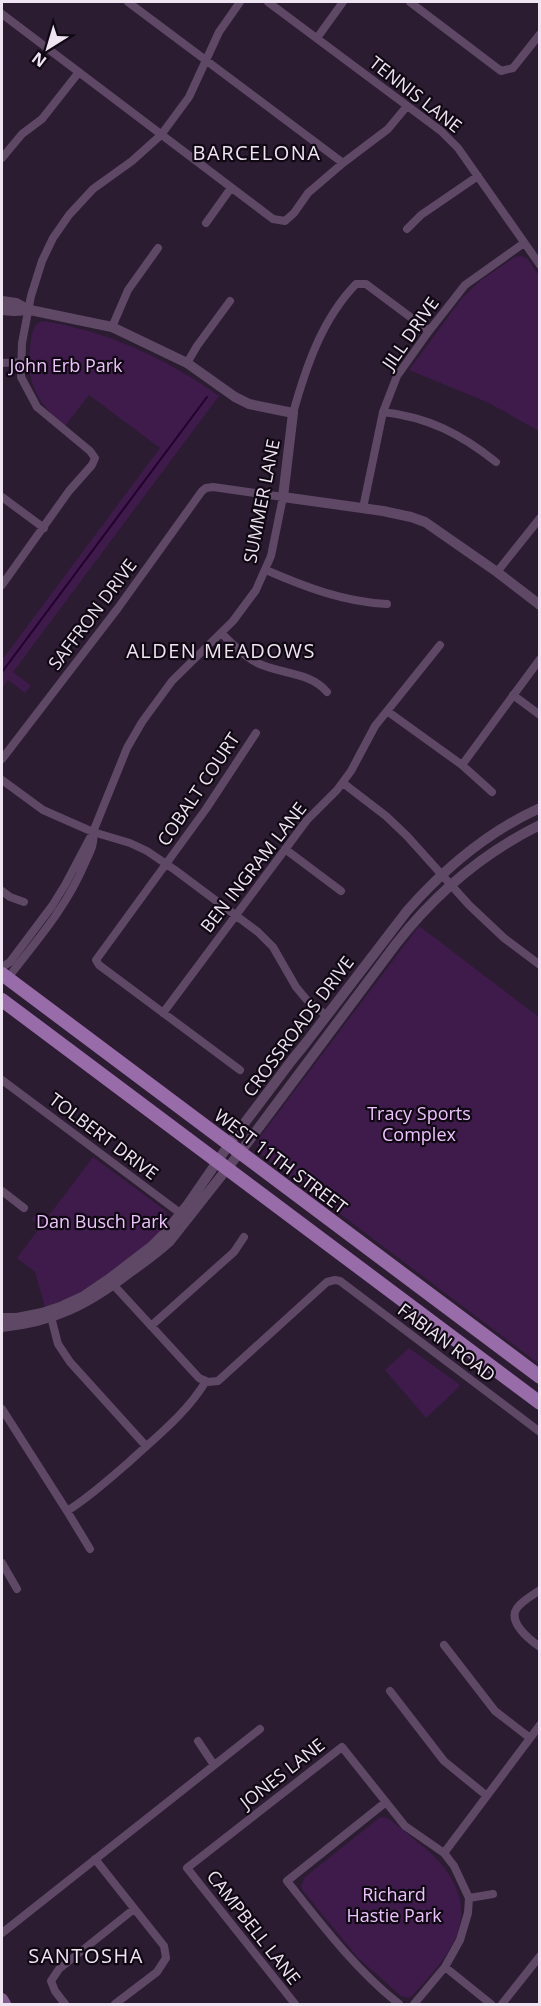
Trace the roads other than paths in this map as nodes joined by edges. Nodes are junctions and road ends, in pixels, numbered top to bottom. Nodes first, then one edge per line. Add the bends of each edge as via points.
1 (128, 2) edge
2 (240, 2) edge
3 (268, 2) edge
4 (343, 2) edge
5 (410, 2) edge
6 (2, 14) edge
7 (540, 34) edge
8 (317, 38) junction
9 (207, 61) junction
10 (79, 72) junction
11 (407, 106) junction
12 (161, 135) junction
13 (2, 158) edge
14 (343, 163) junction
15 (478, 176) junction
16 (231, 188) junction
17 (206, 224) dead end
18 (407, 229) dead end
19 (524, 243) junction
20 (158, 248) dead end
21 (540, 265) edge
22 (2, 301) edge
23 (230, 301) dead end
24 (2, 309) edge
25 (30, 310) junction
26 (112, 327) junction
27 (429, 331) junction
28 (20, 362) junction
29 (2, 363) edge
30 (187, 363) junction
31 (383, 412) junction
32 (293, 413) junction
33 (496, 462) dead end
34 (2, 497) edge
35 (283, 497) junction
36 (363, 508) junction
37 (540, 518) edge
38 (44, 528) junction
39 (266, 570) junction
40 (497, 572) junction
41 (2, 585) edge
42 (387, 604) dead end
43 (540, 605) edge
44 (221, 633) junction
45 (440, 645) dead end
46 (540, 659) edge
47 (327, 692) dead end
48 (513, 695) junction
49 (387, 711) junction
50 (540, 715) edge
51 (256, 733) dead end
52 (2, 759) edge
53 (462, 765) junction
54 (2, 780) edge
55 (343, 783) junction
56 (492, 792) dead end
57 (540, 808) edge
58 (540, 825) edge
59 (93, 832) junction
60 (285, 849) junction
61 (167, 864) junction
62 (442, 875) junction
63 (451, 885) junction
64 (2, 891) edge
65 (341, 891) dead end
66 (24, 902) dead end
67 (235, 915) junction
68 (540, 964) edge
69 (3, 975) edge
70 (2, 1000) edge
71 (163, 1013) junction
72 (327, 1016) junction
73 (240, 1070) dead end
74 (2, 1080) edge
75 (234, 1149) junction
76 (222, 1165) junction
77 (2, 1191) edge
78 (24, 1208) dead end
79 (183, 1216) junction
80 (244, 1238) dead end
81 (112, 1282) junction
82 (50, 1314) junction
83 (2, 1318) edge
84 (151, 1326) junction
85 (2, 1327) edge
86 (540, 1377) edge
87 (206, 1382) junction
88 (533, 1394) edge
89 (540, 1402) edge
90 (2, 1409) edge
91 (540, 1432) edge
92 (146, 1446) junction
93 (67, 1511) junction
94 (90, 1549) dead end
95 (2, 1563) edge
96 (17, 1588) dead end
97 (540, 1590) edge
98 (444, 1645) dead end
99 (540, 1647) edge
100 (390, 1691) dead end
101 (540, 1725) edge
102 (260, 1729) dead end
103 (530, 1738) junction
104 (198, 1741) dead end
105 (214, 1765) junction
106 (487, 1796) junction
107 (386, 1802) junction
108 (444, 1853) junction
109 (96, 1859) junction
110 (187, 1868) joint
111 (493, 1894) dead end
112 (469, 1898) junction
113 (134, 1909) junction
114 (2, 1933) edge
115 (540, 1956) edge
116 (446, 1967) junction
117 (2, 1999) edge
118 (5, 2004) edge
119 (65, 2004) edge
120 (115, 2004) edge
121 (295, 2004) edge
122 (399, 2004) edge
123 (414, 2004) edge
124 (491, 2004) edge
125 (502, 2004) edge

1 - 9 street
2 - 9 street via 219,32
3 - 8 street, TENNIS LANE
4 - 8 street
5 - 7 street via 501,71 513,68
6 - 10 street
8 - 11 street, TENNIS LANE
9 - 12 street via 189,97
9 - 14 street
10 - 12 street
10 - 13 street via 42,119 22,134
11 - 14 street via 388,129
11 - 15 street, TENNIS LANE via 441,131
12 - 16 street
12 - 25 street via 93,189 69,215 42,261
14 - 16 street via 308,193 285,221 273,219
15 - 18 street
15 - 19 street, TENNIS LANE
16 - 17 street
19 - 21 street, TENNIS LANE
19 - 27 street, JILL DRIVE via 465,285
20 - 26 street via 128,290
22 - 25 street
23 - 30 street
24 - 25 street
25 - 26 street
25 - 28 street
26 - 30 street
27 - 31 street, JILL DRIVE via 397,376
27 - 32 street, SUMMER LANE via 366,284 359,283 322,331
28 - 29 street
28 - 38 street via 21,377 36,407 94,458
30 - 32 street via 249,404
31 - 33 street via 439,425
31 - 36 street, JILL DRIVE
32 - 35 street, SUMMER LANE
34 - 38 street
35 - 36 street
35 - 39 street, SUMMER LANE
35 - 52 street, SAFFRON DRIVE via 206,488 198,495 118,608
36 - 40 street via 425,522
37 - 40 street
38 - 41 street
39 - 42 street via 308,588
39 - 44 street, SUMMER LANE via 256,590
40 - 43 street
44 - 47 street via 252,660 315,681
44 - 59 street, SUMMER LANE via 172,681 142,722 127,748
45 - 49 street, BEN INGRAM LANE
46 - 48 street
48 - 50 street
48 - 53 street
49 - 53 street
49 - 55 street, BEN INGRAM LANE
51 - 61 street, COBALT COURT
53 - 56 street
54 - 59 street via 43,810
55 - 60 street, BEN INGRAM LANE
55 - 62 street via 386,816
57 - 62 street, CROSSROADS DRIVE via 518,818
58 - 63 street, CROSSROADS DRIVE via 494,851
59 - 61 street via 130,843
59 - 69 street, SUMMER LANE via 95,841 73,890 49,926
60 - 65 street
60 - 67 street, BEN INGRAM LANE
61 - 67 street
61 - 71 street, COBALT COURT via 96,960
62 - 63 street
62 - 72 street, CROSSROADS DRIVE via 392,929
63 - 68 street via 504,938
63 - 75 street, CROSSROADS DRIVE via 403,936
64 - 66 street
67 - 71 street, BEN INGRAM LANE
67 - 72 street via 273,947 296,987
69 - 75 main road, WEST 11TH STREET
70 - 76 main road
71 - 73 street
72 - 75 street, CROSSROADS DRIVE
74 - 79 street, TOLBERT DRIVE
75 - 76 street, CROSSROADS DRIVE
75 - 86 main road, WEST 11TH STREET
76 - 79 street, CROSSROADS DRIVE
76 - 88 main road
77 - 78 street
79 - 81 street, CROSSROADS DRIVE
80 - 84 street via 234,1252
81 - 82 street, CROSSROADS DRIVE
81 - 84 street
82 - 83 street, CROSSROADS DRIVE
82 - 85 street, CROSSROADS DRIVE via 24,1325
82 - 92 street via 58,1344 70,1362
84 - 87 street
87 - 91 street, FABIAN ROAD via 218,1381 321,1287 335,1280
87 - 92 street via 195,1400
88 - 89 main road
90 - 93 street
92 - 93 street
93 - 94 street
95 - 96 street
97 - 99 street via 517,1608 515,1619 519,1628
98 - 103 street via 495,1711
100 - 106 street via 444,1761
101 - 103 street
102 - 105 street
103 - 106 street
104 - 105 street
105 - 109 street
106 - 108 street
107 - 108 street via 405,1826
107 - 110 street, JONES LANE via 342,1747
107 - 122 street via 287,1881 335,1943
108 - 112 street
109 - 113 street
109 - 114 street
110 - 121 street, CAMPBELL LANE
111 - 112 street
112 - 116 street via 460,1940
113 - 119 street via 59,1969 51,1981
113 - 120 street via 164,1946 166,1958 157,1972
115 - 125 street
116 - 123 street
116 - 124 street
117 - 118 main road

